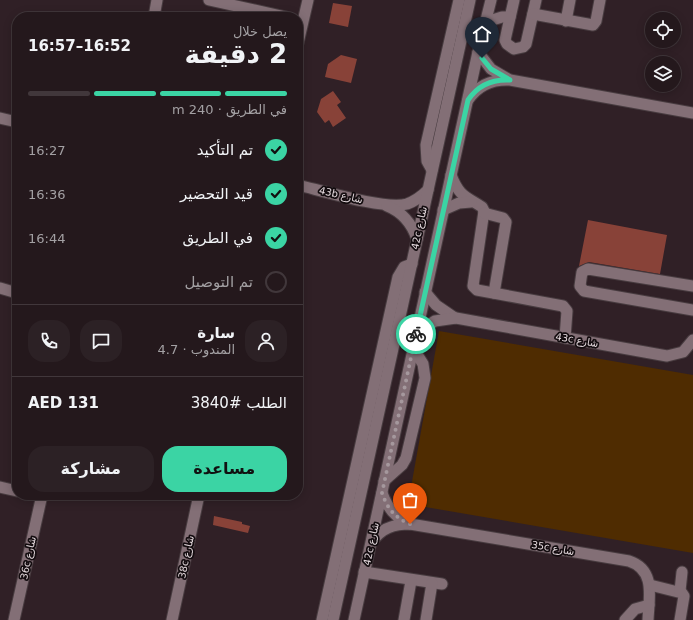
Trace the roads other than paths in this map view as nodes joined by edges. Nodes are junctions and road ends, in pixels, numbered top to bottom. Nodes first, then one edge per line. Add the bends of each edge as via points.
1 (158, 0) edge
2 (209, 0) edge
3 (308, 0) edge
4 (459, 0) edge
5 (470, 0) edge
6 (491, 0) edge
7 (514, 0) edge
8 (536, 0) edge
9 (570, 0) edge
10 (600, 0) edge
11 (155, 12) edge
12 (263, 12) edge
13 (303, 12) edge
14 (533, 14) junction
15 (510, 17) junction
16 (566, 20) junction
17 (486, 22) junction
18 (478, 52) junction
19 (510, 80) junction
20 (468, 100) junction
21 (693, 113) edge
22 (0, 118) edge
23 (12, 121) edge
24 (432, 170) junction
25 (451, 175) junction
26 (303, 186) edge
27 (428, 190) junction
28 (471, 202) junction
29 (383, 204) junction
30 (443, 210) junction
31 (484, 214) junction
32 (417, 239) junction
33 (412, 264) junction
34 (693, 286) edge
35 (0, 288) edge
36 (12, 292) edge
37 (425, 292) junction
38 (494, 293) junction
39 (693, 310) edge
40 (456, 318) junction
41 (416, 333) junction
42 (565, 338) junction
43 (693, 340) edge
44 (413, 348) junction
45 (384, 481) junction
46 (0, 487) edge
47 (12, 490) edge
48 (382, 493) junction
49 (39, 500) edge
50 (198, 500) edge
51 (410, 524) junction
52 (371, 544) junction
53 (364, 572) junction
54 (682, 572) dead end
55 (411, 581) junction
56 (650, 585) junction
57 (680, 591) junction
58 (649, 605) junction
59 (14, 620) edge
60 (172, 620) edge
61 (322, 620) edge
62 (333, 620) edge
63 (354, 620) edge
64 (404, 620) edge
65 (426, 620) edge
66 (625, 620) edge
67 (648, 620) edge
68 (680, 620) edge

1 - 11 street
2 - 12 street
3 - 13 street
4 - 24 street via 426,145 426,156
5 - 24 street, 42c شارع
6 - 17 street, 42c شارع
7 - 15 street
8 - 14 street
9 - 16 street
10 - 16 street via 594,24
14 - 15 street via 526,44 519,49 510,47 505,40
14 - 16 street
15 - 17 street
17 - 18 street, 42c شارع
18 - 19 street via 491,69
18 - 20 street, 42c شارع
19 - 20 street via 489,82 477,89
19 - 21 street
20 - 25 street, 42c شارع
22 - 23 street
24 - 27 street, 42c شارع
25 - 28 street via 456,188
25 - 30 street, 42c شارع
26 - 29 street, 43b شارع
27 - 29 street, 43b شارع via 407,204
27 - 32 street, 42c شارع
28 - 30 street via 459,203
28 - 31 street via 482,207
29 - 32 street, 43b شارع via 404,217
30 - 37 street, 42c شارع
31 - 38 street via 472,284 477,290
31 - 38 street via 503,218 506,222
32 - 33 street, 42c شارع
33 - 61 street via 404,267 398,277
33 - 62 street, 42c شارع
34 - 39 street via 588,269 582,272 580,286 584,291
35 - 36 street
37 - 40 street, 43c شارع via 436,305
37 - 41 street, 42c شارع
38 - 42 street via 563,306 567,311
40 - 41 street, 43c شارع via 435,321
40 - 42 street, 43c شارع
41 - 44 street, 42c شارع
42 - 43 street, 43c شارع via 667,356 683,352
44 - 45 street, 42c شارع
44 - 45 street via 423,364 425,378 406,458
45 - 48 street, 42c شارع
46 - 47 street
48 - 51 street, 35c شارع via 395,515
48 - 52 street, 42c شارع
49 - 59 street, 36c شارع
50 - 60 street, 38c شارع
51 - 52 street, 35c شارع via 387,528
51 - 56 street, 35c شارع via 629,562 644,570
52 - 53 street, 42c شارع
53 - 55 street
53 - 63 street, 42c شارع
54 - 57 street
55 - 64 street
55 - 65 street via 437,584
56 - 57 street
56 - 58 street
57 - 68 street via 684,596
58 - 66 street via 634,608
58 - 67 street

